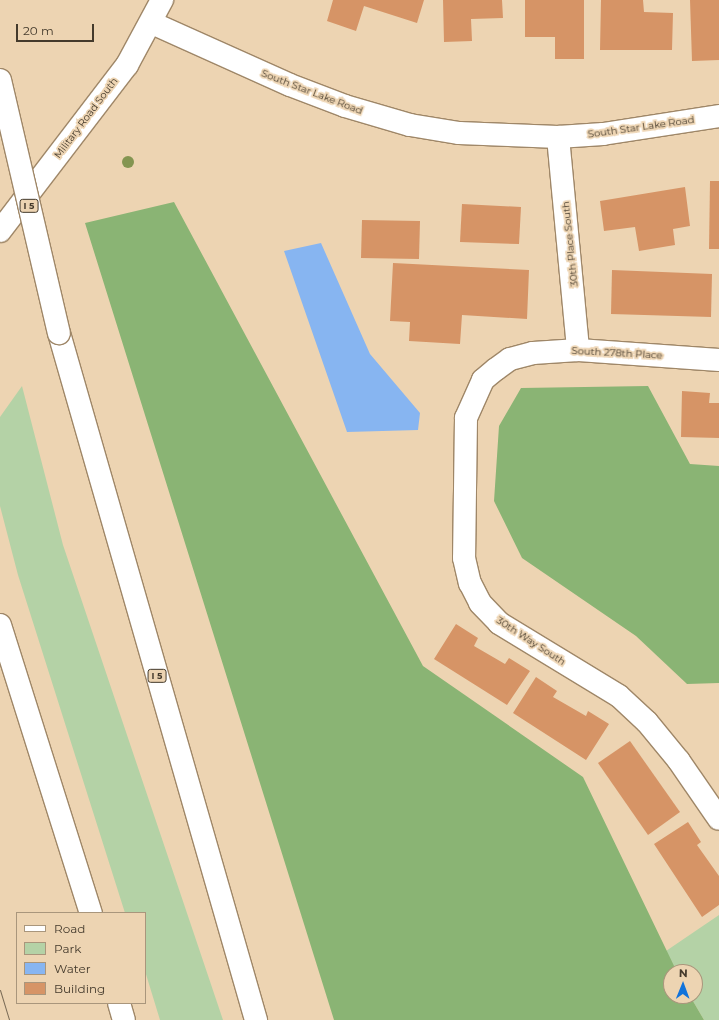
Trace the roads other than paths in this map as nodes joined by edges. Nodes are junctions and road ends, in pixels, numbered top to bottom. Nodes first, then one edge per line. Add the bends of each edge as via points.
1 (162, 0) edge
2 (152, 23) junction
3 (0, 80) edge
4 (719, 116) edge
5 (558, 137) junction
6 (0, 231) edge
7 (578, 350) junction
8 (719, 360) edge
9 (496, 369) joint
10 (0, 625) edge
11 (719, 819) edge
12 (91, 912) edge
13 (119, 1004) edge
14 (124, 1020) edge
15 (256, 1020) edge

1 - 2 main road, Military Road South
2 - 5 main road, South Star Lake Road via 290,85 345,106 410,125 459,133
2 - 6 main road, Military Road South via 127,65
3 - 15 main road, I 5, bridge via 59,333
4 - 5 main road, South Star Lake Road via 603,134
5 - 7 main road, 30th Place South
7 - 8 main road, South 278th Place
7 - 9 main road, South 278th Place via 533,353 510,359
9 - 11 main road, 30th Way South via 483,380 466,418 464,558 470,583 480,603 499,623 619,696 647,722 679,761
10 - 12 main road
13 - 14 main road

